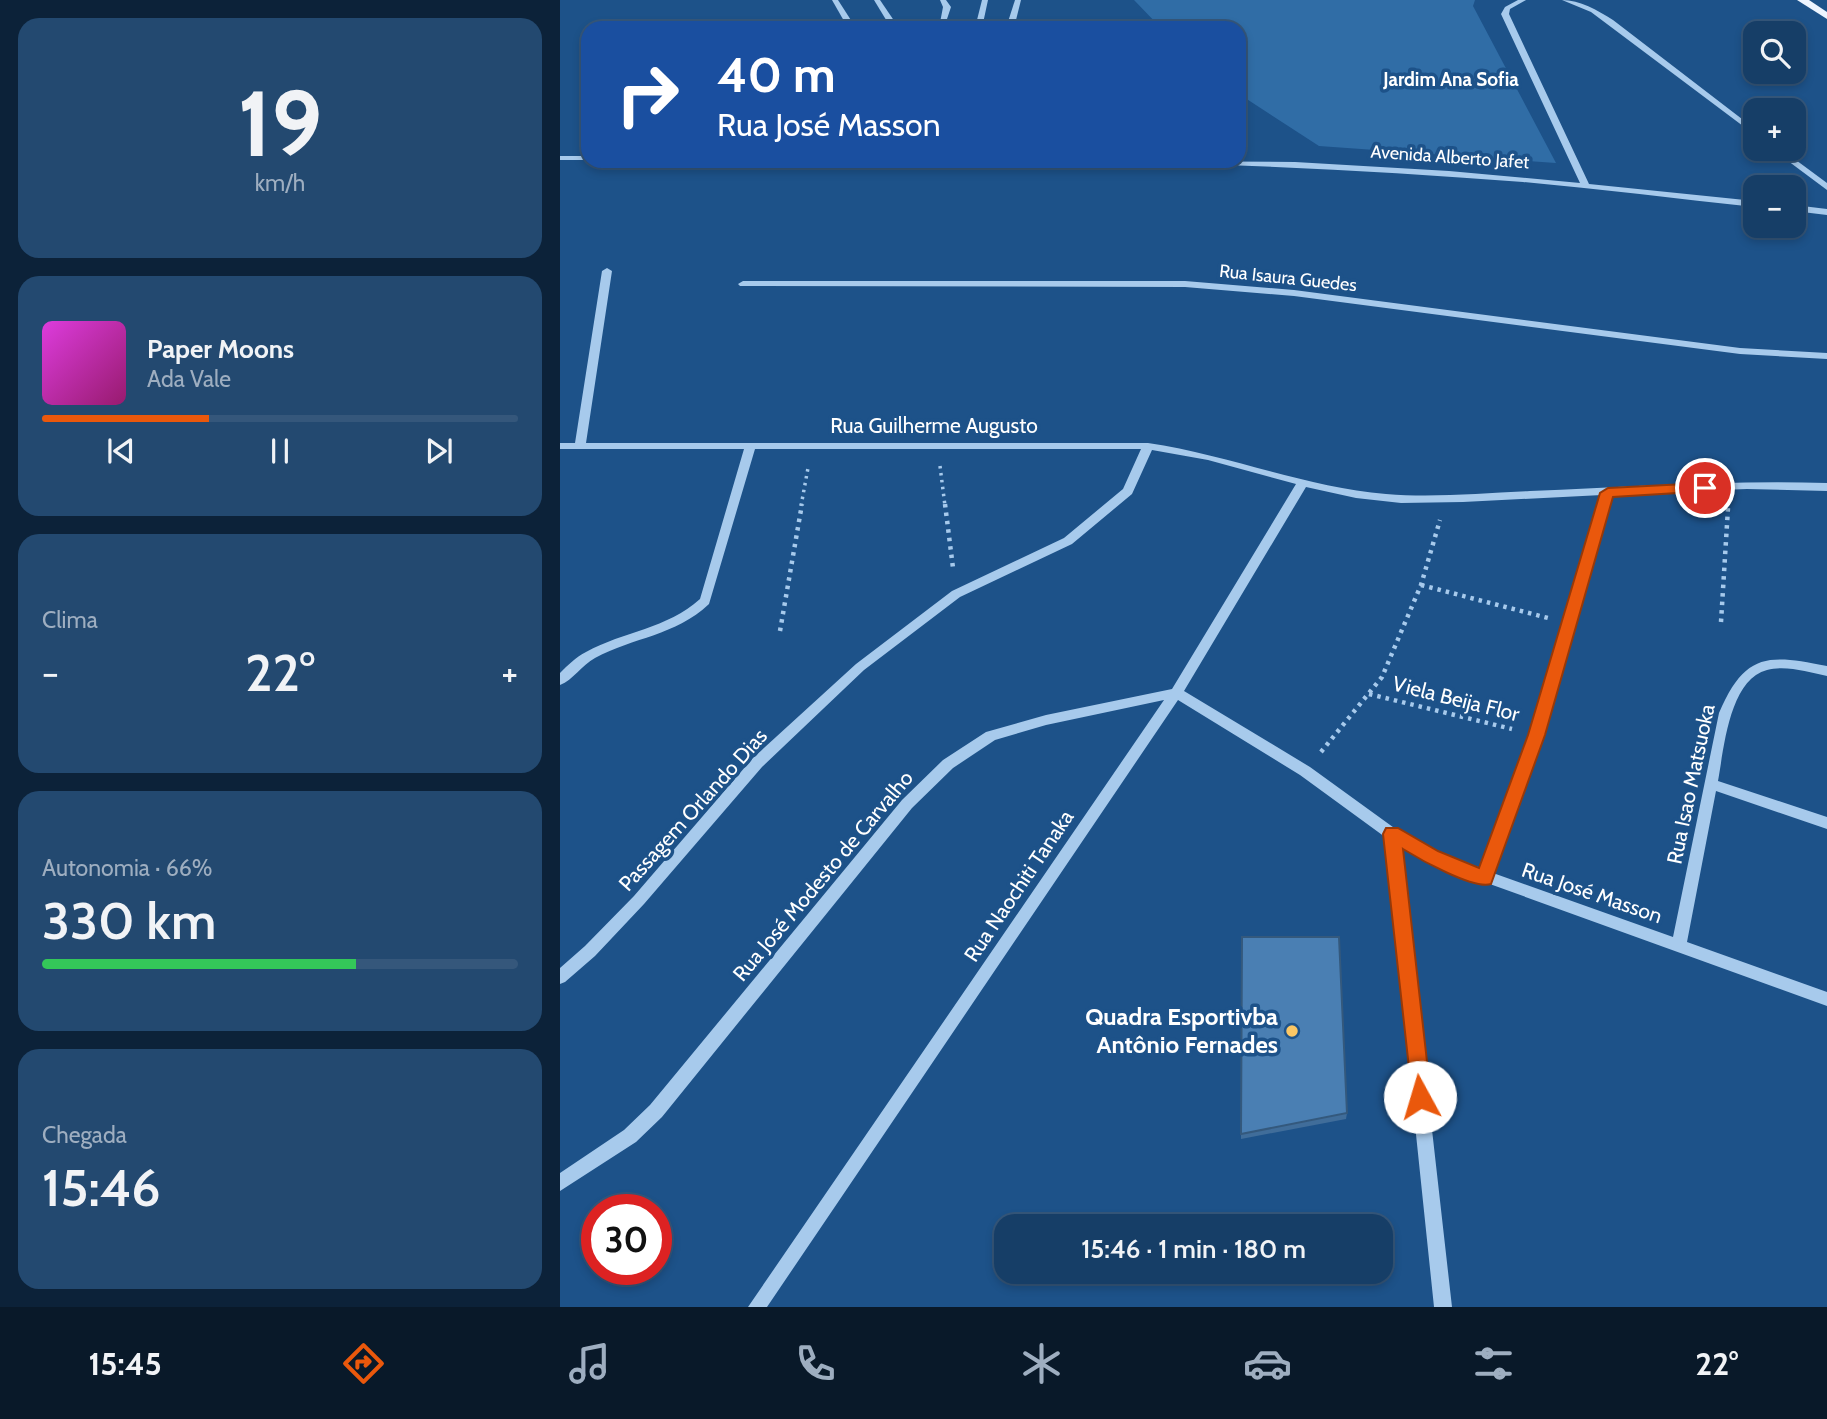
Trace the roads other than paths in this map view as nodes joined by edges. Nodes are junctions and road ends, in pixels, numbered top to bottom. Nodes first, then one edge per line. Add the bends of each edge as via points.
1 (835, 0) edge
2 (877, 0) edge
3 (943, 0) edge
4 (985, 0) edge
5 (1018, 0) edge
6 (1523, 0) edge
7 (1565, 0) edge
8 (1802, 0) edge
9 (1827, 16) edge
10 (848, 21) edge
11 (890, 21) edge
12 (944, 21) edge
13 (980, 21) edge
14 (1012, 21) edge
15 (1743, 124) edge
16 (560, 158) edge
17 (581, 158) edge
18 (1792, 161) edge
19 (1246, 162) edge
20 (1585, 184) junction
21 (1827, 187) edge
22 (1743, 203) edge
23 (1806, 209) edge
24 (1827, 212) edge
25 (607, 271) dead end
26 (743, 284) dead end
27 (1827, 356) edge
28 (751, 445) junction
29 (560, 446) edge
30 (580, 446) junction
31 (1148, 446) junction
32 (1303, 482) junction
33 (1827, 487) edge
34 (1608, 493) junction
35 (1827, 671) edge
36 (560, 680) edge
37 (1176, 692) junction
38 (1711, 784) junction
39 (1827, 823) edge
40 (1392, 834) junction
41 (1484, 878) junction
42 (1679, 944) junction
43 (560, 977) edge
44 (1827, 999) edge
45 (560, 1183) edge
46 (757, 1307) edge
47 (1443, 1307) edge

1 - 10 street
2 - 11 street
3 - 12 street via 947,7
4 - 13 street
5 - 14 street
6 - 20 street via 1507,8 1505,14
7 - 15 street via 1593,11
8 - 9 main road
16 - 17 street
18 - 21 street
19 - 20 street, Avenida Alberto Jafet
20 - 22 street, Avenida Alberto Jafet
23 - 24 street
25 - 30 street
26 - 27 street, Rua Isaura Guedes via 1185,284 1294,293 1740,351
28 - 30 street, Rua Guilherme Augusto
28 - 31 street, Rua Guilherme Augusto
28 - 36 street via 705,601 679,622 591,655
29 - 30 street, Rua Guilherme Augusto
31 - 32 street, Rua Guilherme Augusto via 1187,450
31 - 43 street, Passagem Orlando Dias via 1128,491 1068,541 957,594 860,667 757,763 639,900
32 - 34 street, Rua Guilherme Augusto via 1354,494 1447,499
32 - 37 street, Rua Naochiti Tanaka
33 - 34 street, Rua Guilherme Augusto via 1729,486
34 - 41 street via 1536,735
35 - 38 street, Rua Isao Matsuoka via 1782,662 1763,665 1735,687
37 - 40 street, Rua José Masson via 1305,771
37 - 45 street, Rua José Modesto de Carvalho via 991,736 948,764 907,804 656,1111 630,1136
37 - 46 street, Rua Naochiti Tanaka
38 - 39 street
38 - 42 street, Rua Isao Matsuoka
40 - 41 street, Rua José Masson
40 - 47 street
41 - 42 street, Rua José Masson
42 - 44 street, Rua José Masson

